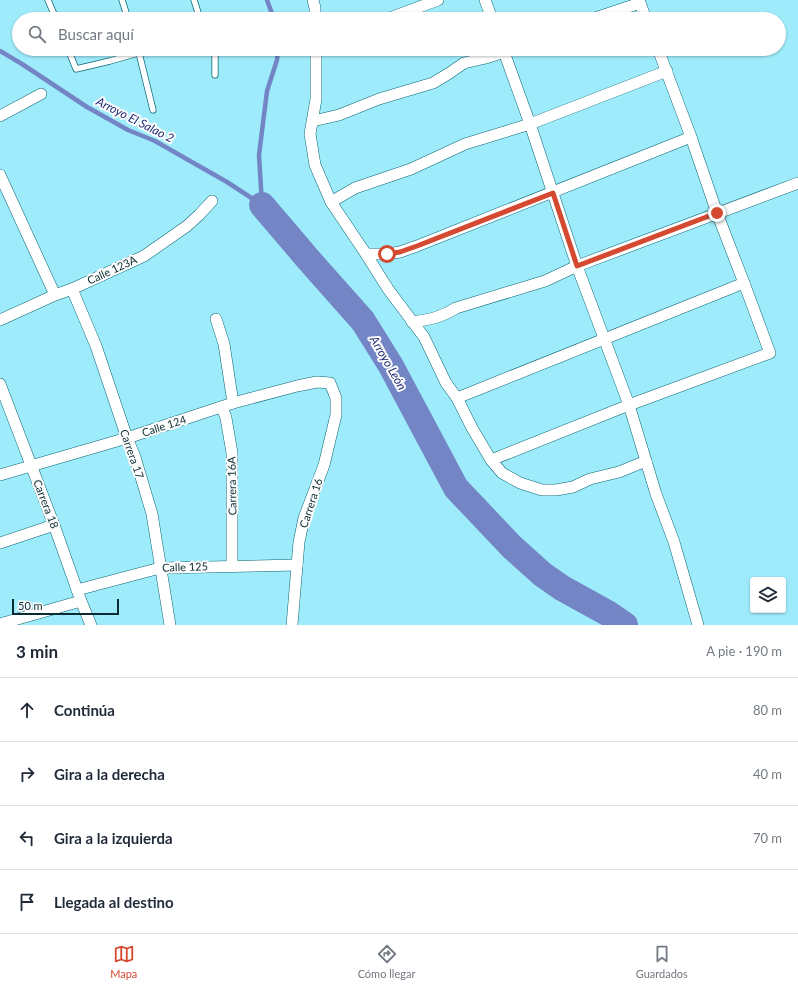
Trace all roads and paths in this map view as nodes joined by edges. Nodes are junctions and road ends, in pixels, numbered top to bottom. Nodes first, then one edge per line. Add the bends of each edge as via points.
1 (48, 0) edge
2 (122, 0) edge
3 (194, 0) edge
4 (313, 0) edge
5 (438, 0) edge
6 (485, 0) edge
7 (640, 2) edge
8 (53, 12) edge
9 (126, 12) edge
10 (198, 12) edge
11 (315, 12) edge
12 (406, 12) edge
13 (489, 12) edge
14 (612, 12) edge
15 (644, 12) edge
16 (71, 56) edge
17 (122, 56) edge
18 (140, 56) edge
19 (215, 56) edge
20 (316, 56) edge
21 (491, 56) edge
22 (509, 56) edge
23 (661, 56) edge
24 (667, 70) junction
25 (215, 75) dead end
26 (41, 94) dead end
27 (153, 110) dead end
28 (0, 116) edge
29 (313, 121) junction
30 (530, 124) junction
31 (691, 137) junction
32 (0, 175) edge
33 (798, 183) edge
34 (553, 193) junction
35 (212, 200) dead end
36 (331, 202) junction
37 (717, 213) junction
38 (366, 254) junction
39 (577, 266) junction
40 (744, 282) junction
41 (72, 289) junction
42 (55, 295) junction
43 (216, 319) dead end
44 (0, 320) edge
45 (412, 322) junction
46 (604, 338) junction
47 (330, 383) joint
48 (0, 384) edge
49 (457, 398) junction
50 (228, 405) junction
51 (629, 405) junction
52 (126, 438) junction
53 (491, 460) junction
54 (646, 461) junction
55 (32, 465) junction
56 (0, 475) edge
57 (54, 524) junction
58 (0, 543) edge
59 (297, 565) junction
60 (232, 566) junction
61 (160, 568) junction
62 (77, 590) junction
63 (81, 601) junction
64 (0, 624) edge
65 (91, 625) edge
66 (170, 625) edge
67 (292, 625) edge
68 (698, 625) edge

1 - 8 lane
2 - 9 lane
3 - 10 lane
4 - 11 street
5 - 12 street
6 - 13 street
7 - 14 street
7 - 15 street
16 - 17 lane via 76,70
18 - 27 lane
19 - 25 lane
20 - 29 street
21 - 29 street via 464,63 433,83 379,99 339,115
22 - 30 street
23 - 24 street
24 - 30 street
24 - 31 street
26 - 28 street
29 - 36 street via 310,134 315,165
30 - 34 street
30 - 36 street via 465,144 410,169 355,188
31 - 34 street
31 - 37 street
32 - 42 street
33 - 37 street
34 - 38 street via 400,252
34 - 39 street
35 - 41 street, Calle 123A via 187,226 144,256
36 - 38 street
37 - 39 street
37 - 40 street
38 - 45 street
39 - 45 street via 545,280 456,308 446,314
39 - 46 street
40 - 46 street
40 - 51 street via 770,353
41 - 42 street, Calle 123A
41 - 52 street, Carrera 17 via 96,346
42 - 44 street, Calle 123A
43 - 50 street, Carrera 16A via 224,344
45 - 49 street via 424,337 446,383
46 - 49 street
46 - 51 street
47 - 50 street, Calle 124 via 317,382 297,386
47 - 59 street, Carrera 16 via 336,398 336,415 324,465 304,518
48 - 55 street, Carrera 18
49 - 53 street
50 - 52 street, Calle 124
50 - 60 street, Carrera 16A via 226,418 232,453
51 - 53 street
51 - 54 street
52 - 55 street, Calle 124
52 - 61 street, Carrera 17 via 135,457 152,514
53 - 54 street via 502,473 520,483 542,490 573,487
54 - 68 street via 674,542
55 - 56 street, Calle 124
55 - 57 street, Carrera 18
57 - 58 street
57 - 62 street, Carrera 18
59 - 60 street, Calle 125
59 - 67 street, Carrera 16
60 - 61 street, Calle 125
61 - 62 street, Calle 125
61 - 66 street, Carrera 17
62 - 63 street, Carrera 18
63 - 64 street
63 - 65 street, Carrera 18

